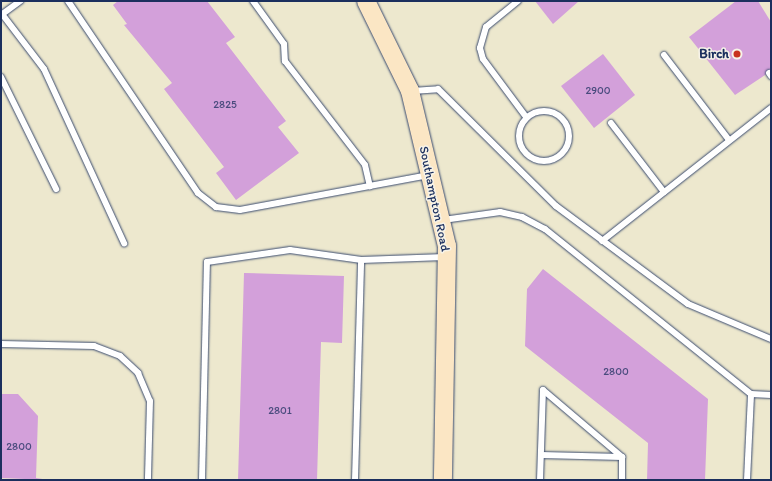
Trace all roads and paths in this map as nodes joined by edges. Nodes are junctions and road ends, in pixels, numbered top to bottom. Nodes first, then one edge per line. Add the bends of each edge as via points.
1 (20, 1) edge
2 (68, 1) edge
3 (252, 1) edge
4 (366, 1) edge
5 (518, 1) edge
6 (2, 15) edge
7 (664, 56) dead end
8 (1, 77) edge
9 (410, 91) junction
10 (771, 108) edge
11 (526, 117) junction
12 (611, 123) dead end
13 (729, 140) junction
14 (524, 154) junction
15 (514, 164) junction
16 (430, 175) junction
17 (370, 186) junction
18 (56, 189) dead end
19 (664, 192) junction
20 (441, 221) junction
21 (602, 241) junction
22 (124, 243) dead end
23 (446, 257) junction
24 (361, 260) junction
25 (771, 339) edge
26 (1, 344) edge
27 (751, 394) junction
28 (771, 395) edge
29 (541, 455) junction
30 (622, 456) junction
31 (148, 480) edge
32 (202, 480) edge
33 (354, 480) edge
34 (443, 480) edge
35 (540, 480) edge
36 (622, 480) edge
37 (747, 480) edge

1 - 6 lane
2 - 17 lane via 198,192 216,207 240,210
3 - 17 lane via 284,44 285,61 365,165
4 - 9 street, Southampton Road
5 - 11 lane via 486,27 480,48 483,59
6 - 22 lane via 44,69
7 - 13 lane
8 - 18 lane
9 - 15 lane via 438,89
9 - 16 street, Southampton Road
10 - 13 lane
11 - 14 lane via 520,128 519,140
11 - 14 lane via 536,111 558,114 569,130 562,154 549,161 537,161
12 - 19 lane
13 - 19 lane
14 - 15 lane
15 - 21 lane via 556,206
16 - 17 lane
16 - 20 street, Southampton Road
19 - 21 lane
20 - 23 street, Southampton Road
20 - 27 lane via 500,212 522,217 545,229
21 - 25 lane via 688,304
23 - 24 lane
23 - 34 street, Southampton Road
24 - 32 lane via 290,250 207,262
24 - 33 lane
26 - 31 lane via 94,346 120,356 138,373 150,401
27 - 28 lane
27 - 37 lane
29 - 30 lane
29 - 30 lane via 543,390
29 - 35 lane
30 - 36 lane

